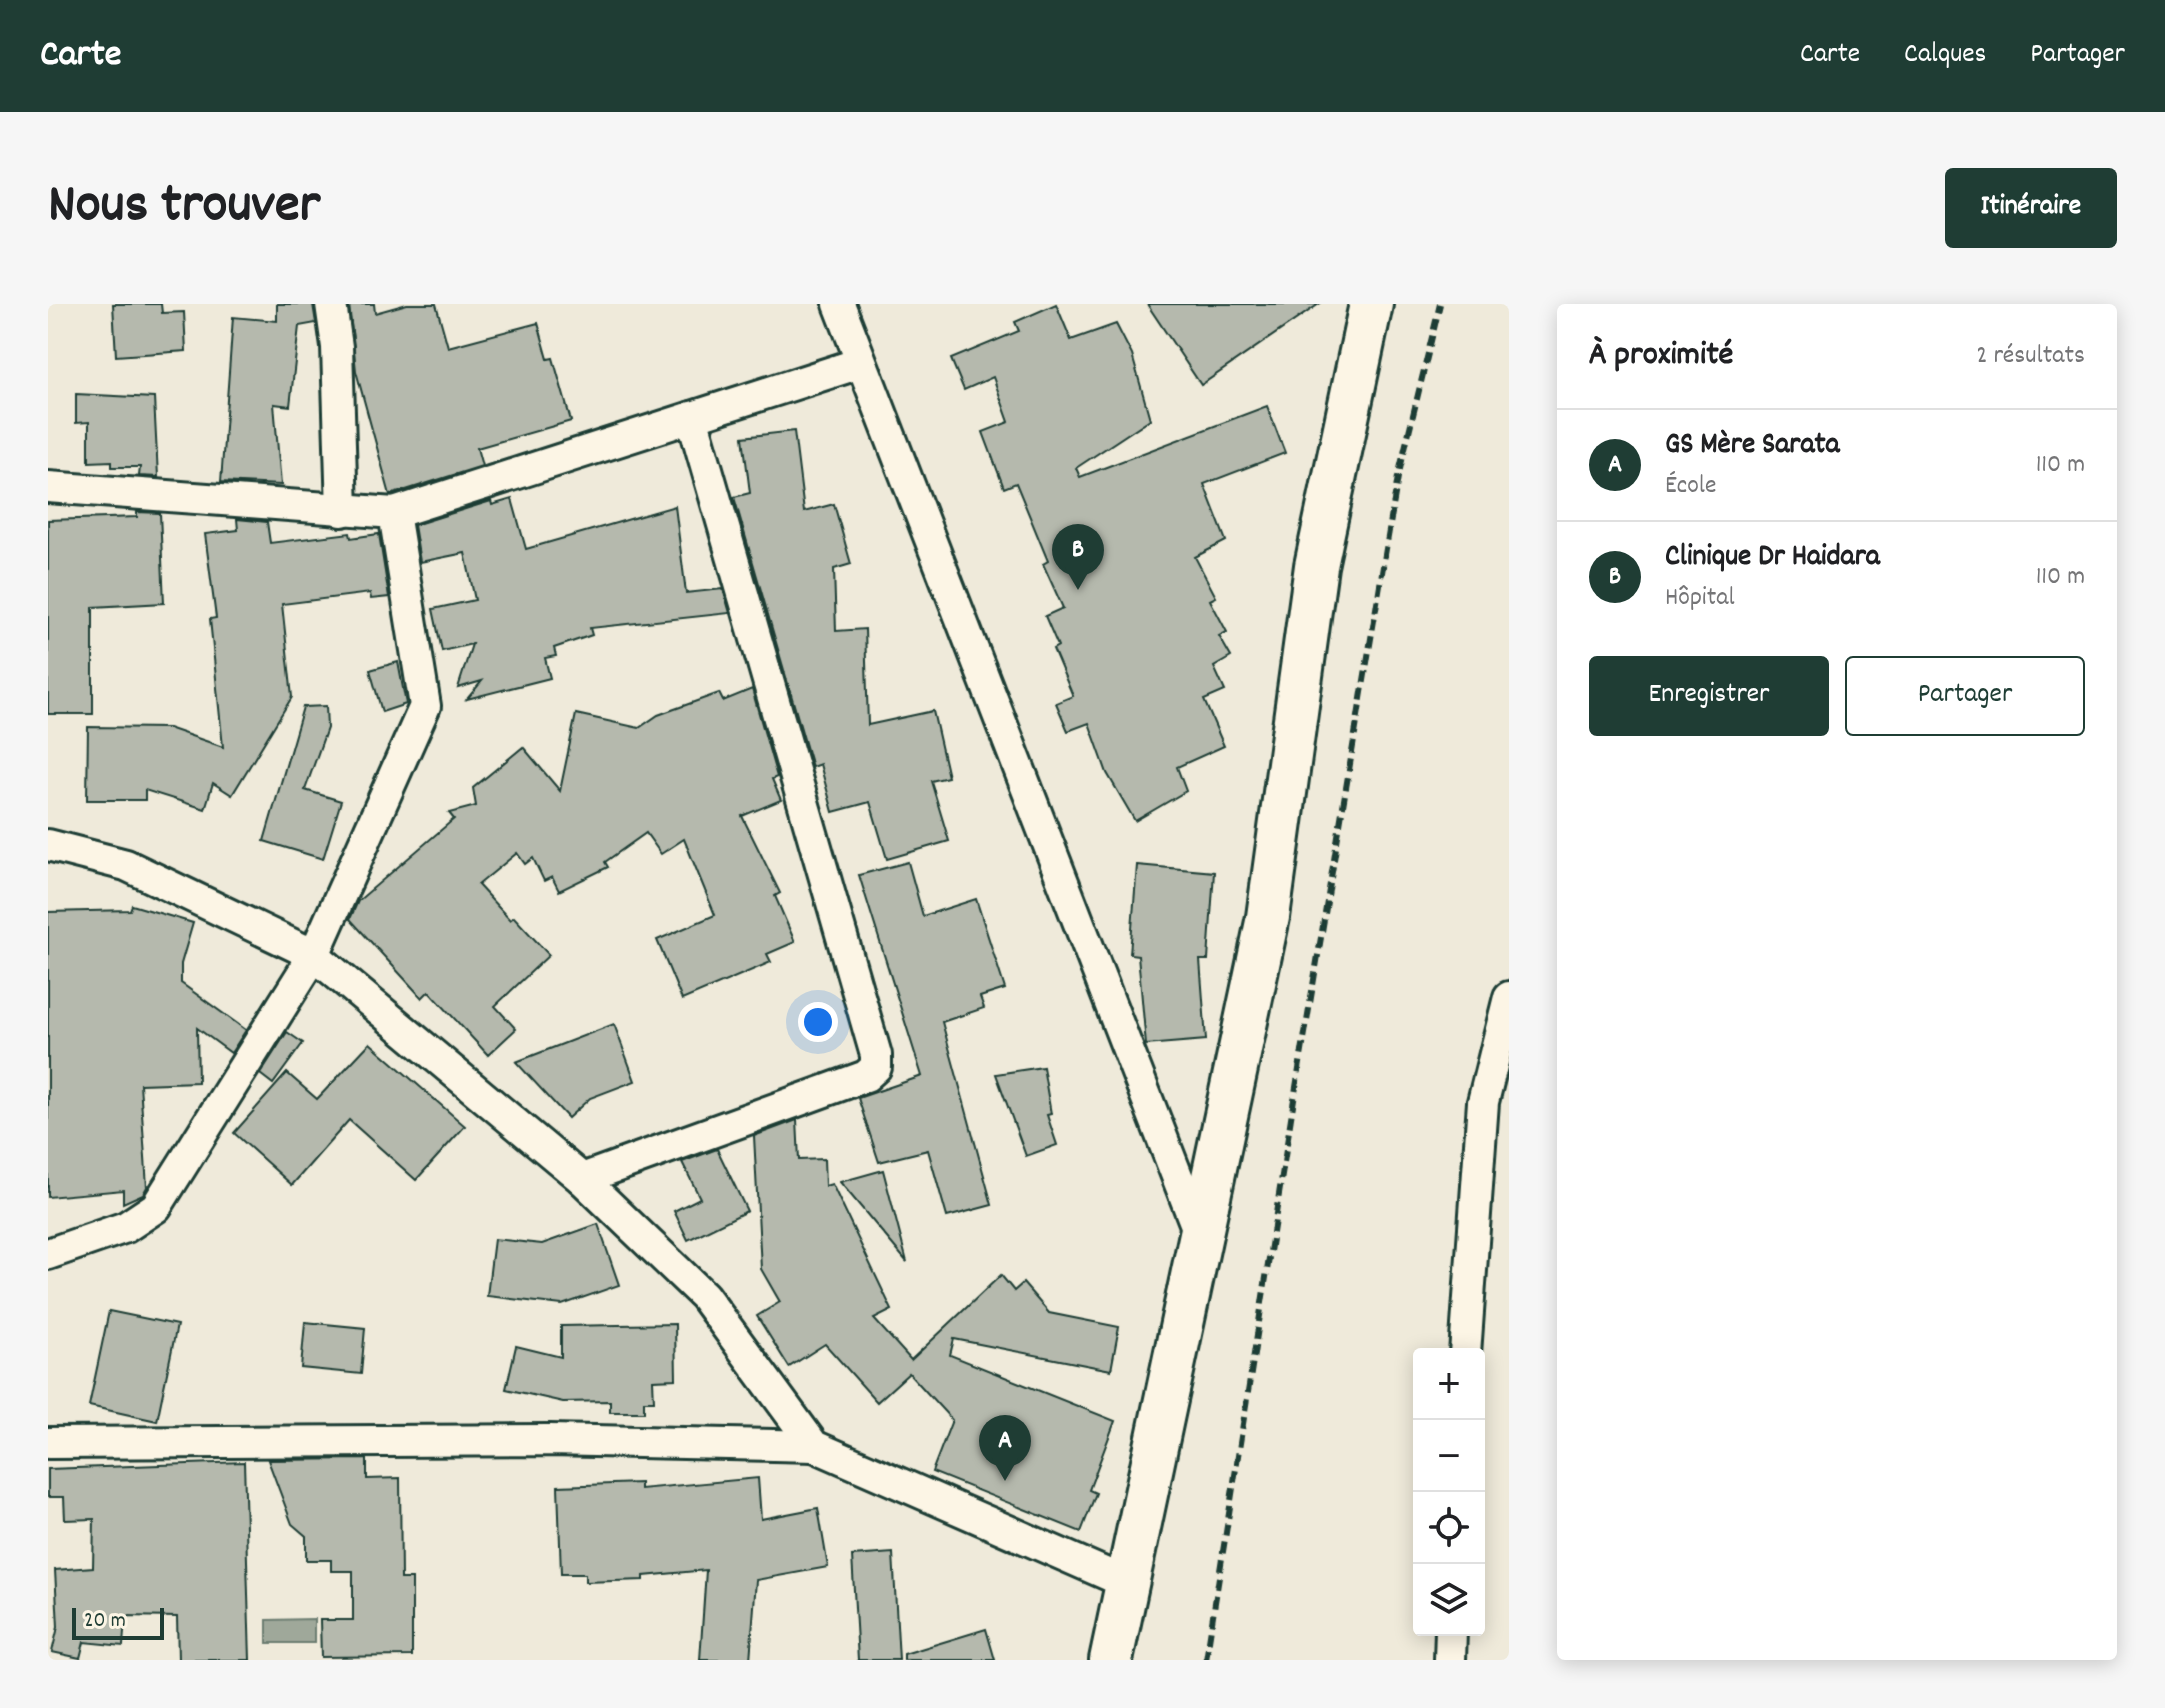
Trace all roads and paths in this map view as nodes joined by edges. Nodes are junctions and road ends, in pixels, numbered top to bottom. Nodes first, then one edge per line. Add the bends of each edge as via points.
1 (331, 304) edge
2 (839, 304) edge
3 (1371, 304) edge
4 (860, 363) junction
5 (692, 417) junction
6 (48, 487) edge
7 (342, 511) junction
8 (394, 513) junction
9 (48, 845) edge
10 (314, 955) junction
11 (1509, 997) edge
12 (582, 1179) junction
13 (1202, 1240) junction
14 (48, 1254) edge
15 (1465, 1348) edge
16 (48, 1443) edge
17 (814, 1446) junction
18 (1127, 1583) junction
19 (1451, 1636) edge
20 (1111, 1660) edge
21 (1450, 1660) edge

1 - 7 street
2 - 4 street
3 - 13 street via 1316,566 1268,917
4 - 5 street
4 - 13 street
5 - 8 street
5 - 12 street via 876,1067 866,1076
6 - 7 street
7 - 8 street
8 - 10 street via 425,706
9 - 10 street via 126,865
10 - 12 street
10 - 14 street via 156,1207 126,1227
11 - 15 street via 1483,1102
12 - 17 street via 704,1296
13 - 18 street
16 - 17 street via 550,1440
17 - 18 street
18 - 20 street
19 - 21 street

